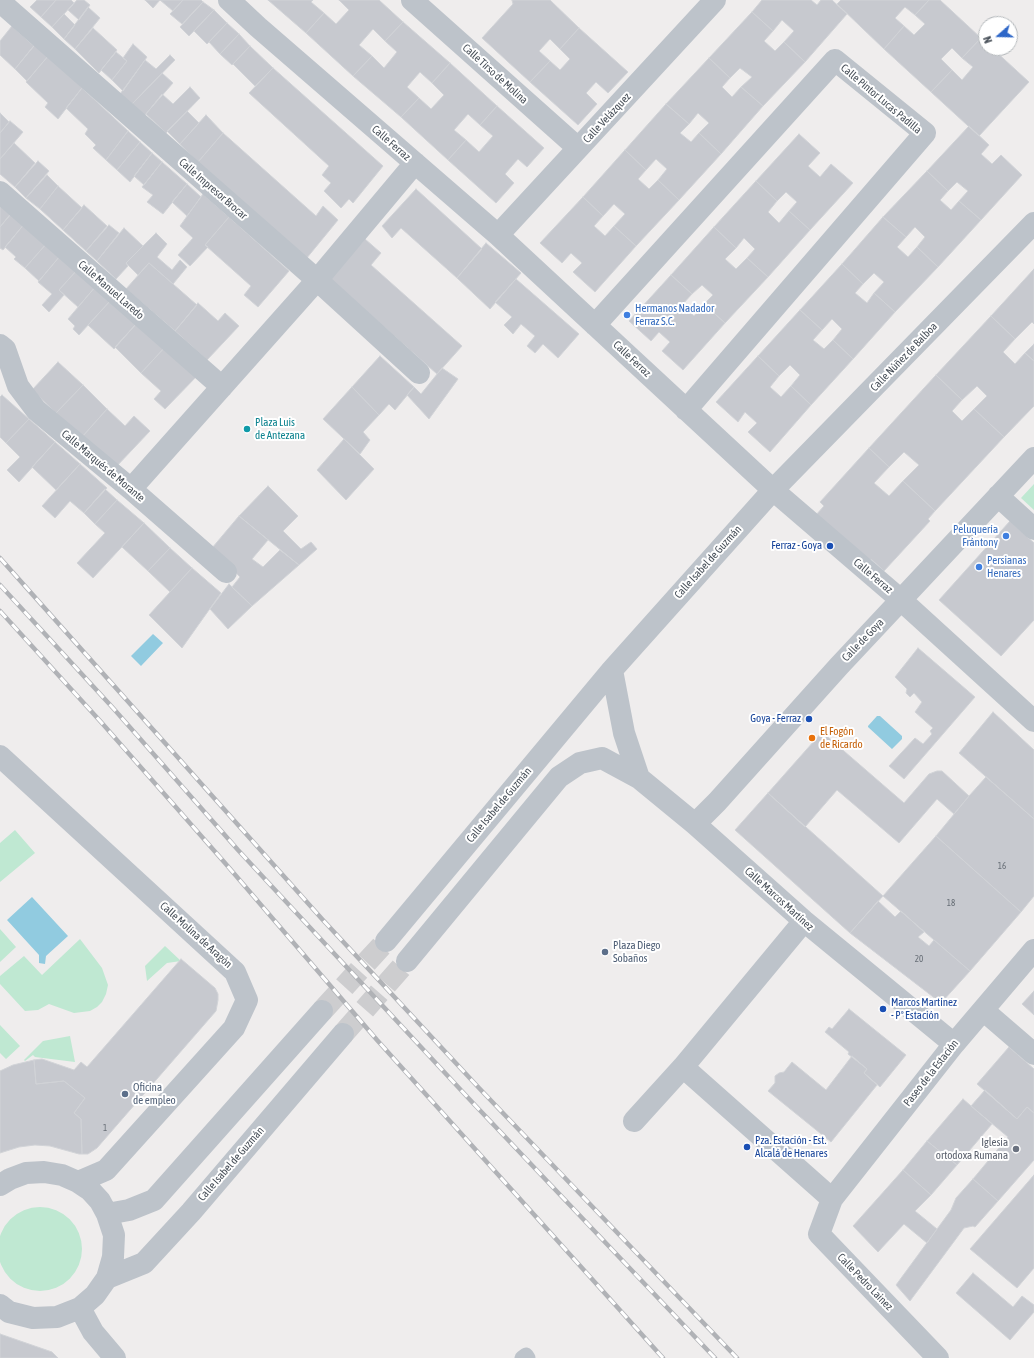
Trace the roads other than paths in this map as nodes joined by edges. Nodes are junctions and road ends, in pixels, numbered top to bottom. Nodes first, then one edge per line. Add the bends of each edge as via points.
1 (229, 0) edge
2 (412, 0) edge
3 (715, 0) edge
4 (6, 6) edge
5 (578, 148) junction
6 (415, 163) junction
7 (0, 192) edge
8 (1034, 223) edge
9 (498, 235) junction
10 (317, 280) junction
11 (595, 325) junction
12 (0, 345) edge
13 (419, 373) dead end
14 (222, 387) junction
15 (686, 410) junction
16 (1034, 458) edge
17 (131, 489) junction
18 (773, 490) junction
19 (998, 496) junction
20 (1034, 529) edge
21 (226, 572) dead end
22 (901, 600) junction
23 (612, 670) junction
24 (1034, 721) edge
25 (0, 756) edge
26 (639, 778) junction
27 (695, 824) junction
28 (804, 921) junction
29 (386, 941) tunnel mouth
30 (1034, 950) edge
31 (407, 961) tunnel mouth
32 (983, 1010) junction
33 (322, 1011) tunnel mouth
34 (343, 1034) tunnel mouth
35 (954, 1044) junction
36 (1034, 1054) edge
37 (683, 1067) junction
38 (634, 1121) dead end
39 (78, 1182) junction
40 (0, 1185) edge
41 (832, 1199) junction
42 (107, 1214) junction
43 (107, 1278) junction
44 (0, 1305) edge
45 (80, 1308) junction
46 (115, 1358) edge
47 (522, 1358) edge
48 (528, 1358) edge
49 (938, 1358) edge

1 - 6 street, Calle Ferraz
2 - 5 street, Calle Tirso de Molina
3 - 5 street, Calle Velázquez
4 - 10 street, Calle Impresor Brocar
5 - 9 street, Calle Velázquez
6 - 9 street, Calle Ferraz
6 - 10 street
7 - 14 street, Calle Manuel Laredo
8 - 18 street, Calle Núñez de Balboa
9 - 11 street, Calle Ferraz
10 - 13 street, Calle Impresor Brocar
10 - 14 street
11 - 15 street, Calle Ferraz
11 - 15 street, Calle Pintor Lucas Padilla via 834,60 925,133
12 - 17 street, Calle Marqués de Morante via 5,349 18,386 36,410
14 - 17 street
15 - 18 street, Calle Ferraz
16 - 19 street, Calle de Goya
17 - 21 street, Calle Marqués de Morante
18 - 22 street, Calle Ferraz
18 - 23 street, Calle Isabel de Guzmán
19 - 20 street
19 - 22 street, Calle de Goya
22 - 24 street, Calle Ferraz
22 - 27 street, Calle de Goya
23 - 26 street via 624,733
23 - 29 street, Calle Isabel de Guzmán
25 - 39 street, Calle Molina de Aragón via 235,972 247,1000 234,1028 106,1170
26 - 27 street, Calle Marcos Martínez
26 - 31 street, Calle Marcos Martínez via 602,758 580,763 559,777
27 - 28 street, Calle Marcos Martínez
28 - 35 street, Calle Marcos Martínez
28 - 37 street
30 - 32 street, Paseo de la Estación
32 - 35 street, Paseo de la Estación
32 - 36 street
33 - 42 street via 154,1200 129,1210
34 - 43 street, Calle Isabel de Guzmán via 144,1263
35 - 41 street, Paseo de la Estación
37 - 38 street
37 - 41 street
39 - 40 street via 62,1175 44,1172 26,1173
39 - 42 street via 100,1201
41 - 49 street, Calle Pedro Lainez via 819,1234
42 - 43 street via 114,1235 113,1257
43 - 45 street via 95,1295
44 - 45 street via 9,1312 33,1318 57,1317
45 - 46 street via 93,1332
47 - 48 lane via 526,1355

